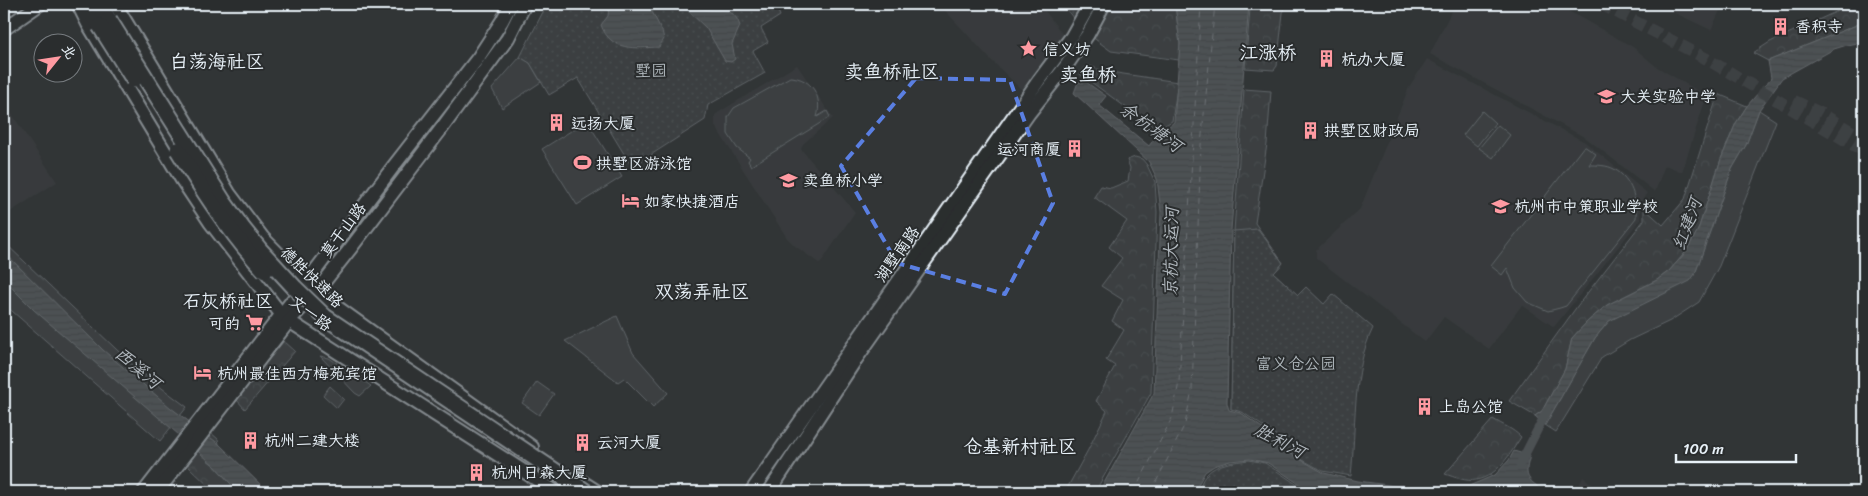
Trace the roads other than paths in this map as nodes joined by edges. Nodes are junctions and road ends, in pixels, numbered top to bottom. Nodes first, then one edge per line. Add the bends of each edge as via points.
1 (40, 4) edge
2 (78, 4) edge
3 (85, 4) edge
4 (99, 4) edge
5 (114, 4) edge
6 (511, 4) edge
7 (525, 4) edge
8 (1090, 4) edge
9 (1104, 4) edge
10 (104, 23) junction
11 (4, 29) edge
12 (1077, 39) junction
13 (263, 238) junction
14 (233, 253) junction
15 (306, 283) junction
16 (316, 292) junction
17 (285, 318) junction
18 (176, 459) junction
19 (144, 492) edge
20 (157, 492) edge
21 (556, 492) edge
22 (570, 492) edge
23 (586, 492) edge
24 (598, 492) edge
25 (751, 492) edge
26 (769, 492) edge

1 - 11 main road
2 - 14 main road, 文一路 via 182,180
3 - 10 highway, 德胜快速路
4 - 10 highway, 德胜快速路
5 - 13 main road, 文一路 via 229,193
6 - 15 main road, 莫干山路 via 478,58
7 - 16 main road, 莫干山路 via 508,38
8 - 12 main road
9 - 12 main road
10 - 22 highway, 德胜快速路, bridge via 210,202 250,255 288,297 319,324
10 - 23 highway, 德胜快速路, bridge via 223,201 260,250 295,288 325,316
12 - 25 main road, 湖墅南路 via 1039,80
12 - 26 main road, 湖墅南路 via 1066,66 1029,113 856,358
13 - 14 main road via 266,254 256,260
13 - 15 main road, 文一路
14 - 17 main road, 文一路
15 - 16 main road, 文一路
15 - 17 main road, 莫干山路
16 - 17 main road, 莫干山路
16 - 24 main road, 文一路
17 - 18 main road, 莫干山路
17 - 21 main road, 文一路
18 - 19 main road, 莫干山路
18 - 20 main road, 莫干山路

